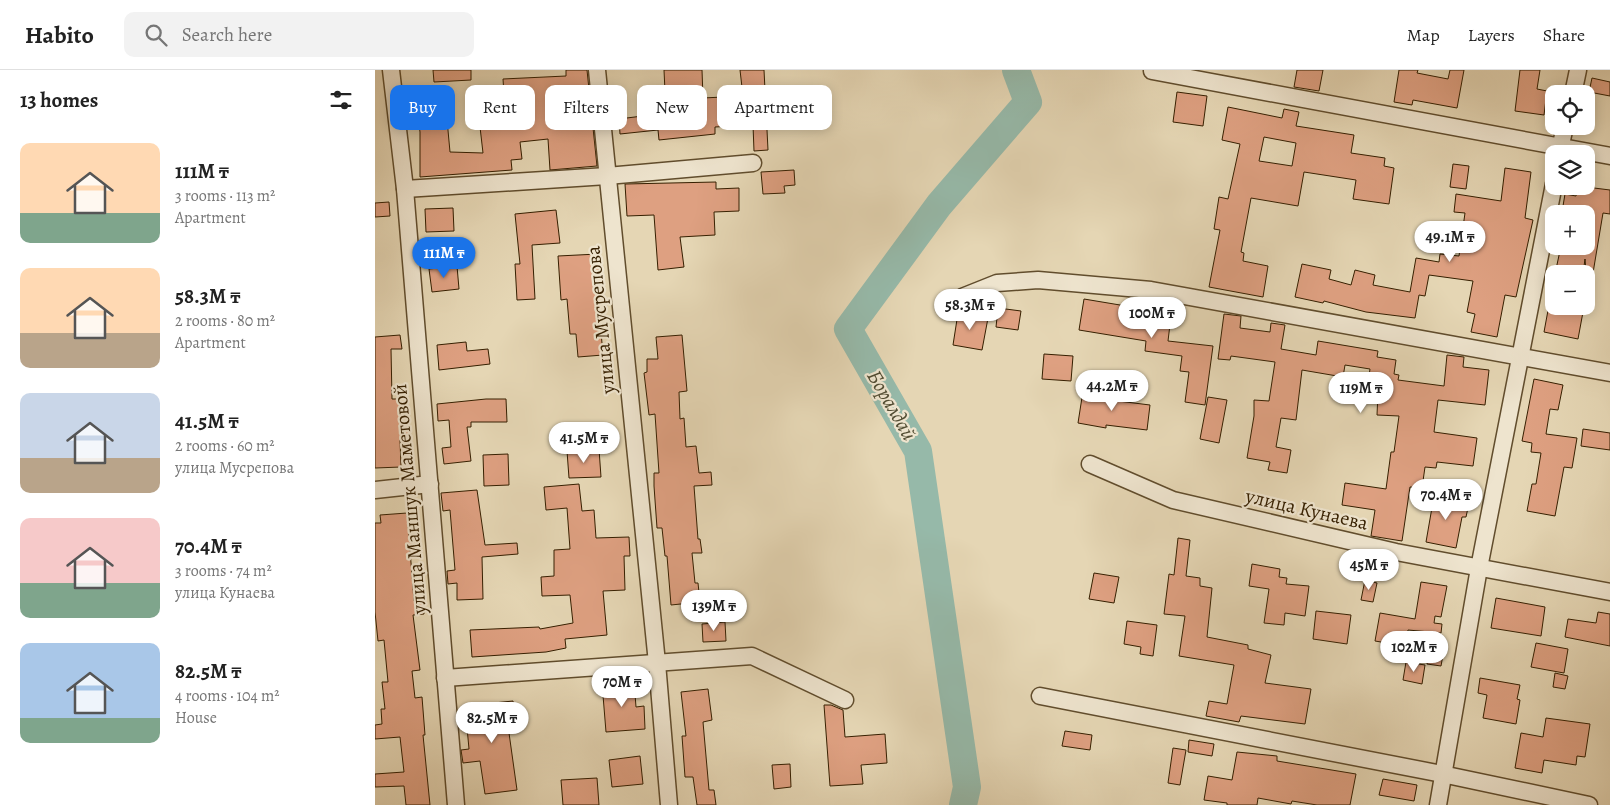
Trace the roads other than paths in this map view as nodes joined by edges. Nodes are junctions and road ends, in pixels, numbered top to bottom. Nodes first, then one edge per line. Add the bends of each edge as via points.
1 (391, 70) edge
2 (597, 70) edge
3 (1152, 70) edge
4 (1578, 70) edge
5 (1575, 85) edge
6 (1545, 147) edge
7 (1595, 154) edge
8 (1610, 156) edge
9 (753, 163) dead end
10 (607, 176) junction
11 (405, 189) junction
12 (1552, 195) edge
13 (962, 297) dead end
14 (1521, 356) junction
15 (1610, 373) edge
16 (1090, 464) dead end
17 (430, 484) junction
18 (375, 490) edge
19 (1479, 568) junction
20 (1610, 592) edge
21 (657, 663) junction
22 (445, 678) junction
23 (1040, 696) dead end
24 (845, 700) dead end
25 (1443, 774) junction
26 (455, 805) edge
27 (669, 805) edge
28 (1438, 805) edge
29 (1589, 805) edge

1 - 11 street, улица Маншук Маметовой
2 - 10 street, улица Мусрепова
3 - 6 street
4 - 5 street
7 - 8 street
9 - 10 street
10 - 11 street
10 - 21 street, улица Мусрепова
11 - 17 street, улица Маншук Маметовой
12 - 14 street
13 - 14 street via 997,283 1037,280 1151,290
14 - 15 street
14 - 19 street
16 - 19 street, улица Кунаева via 1173,500
17 - 18 street
17 - 22 street, улица Маншук Маметовой
19 - 20 street, улица Кунаева
19 - 25 street
21 - 22 street
21 - 24 street via 752,656
21 - 27 street, улица Мусрепова
22 - 26 street, улица Маншук Маметовой
23 - 25 street
25 - 28 street
25 - 29 street

